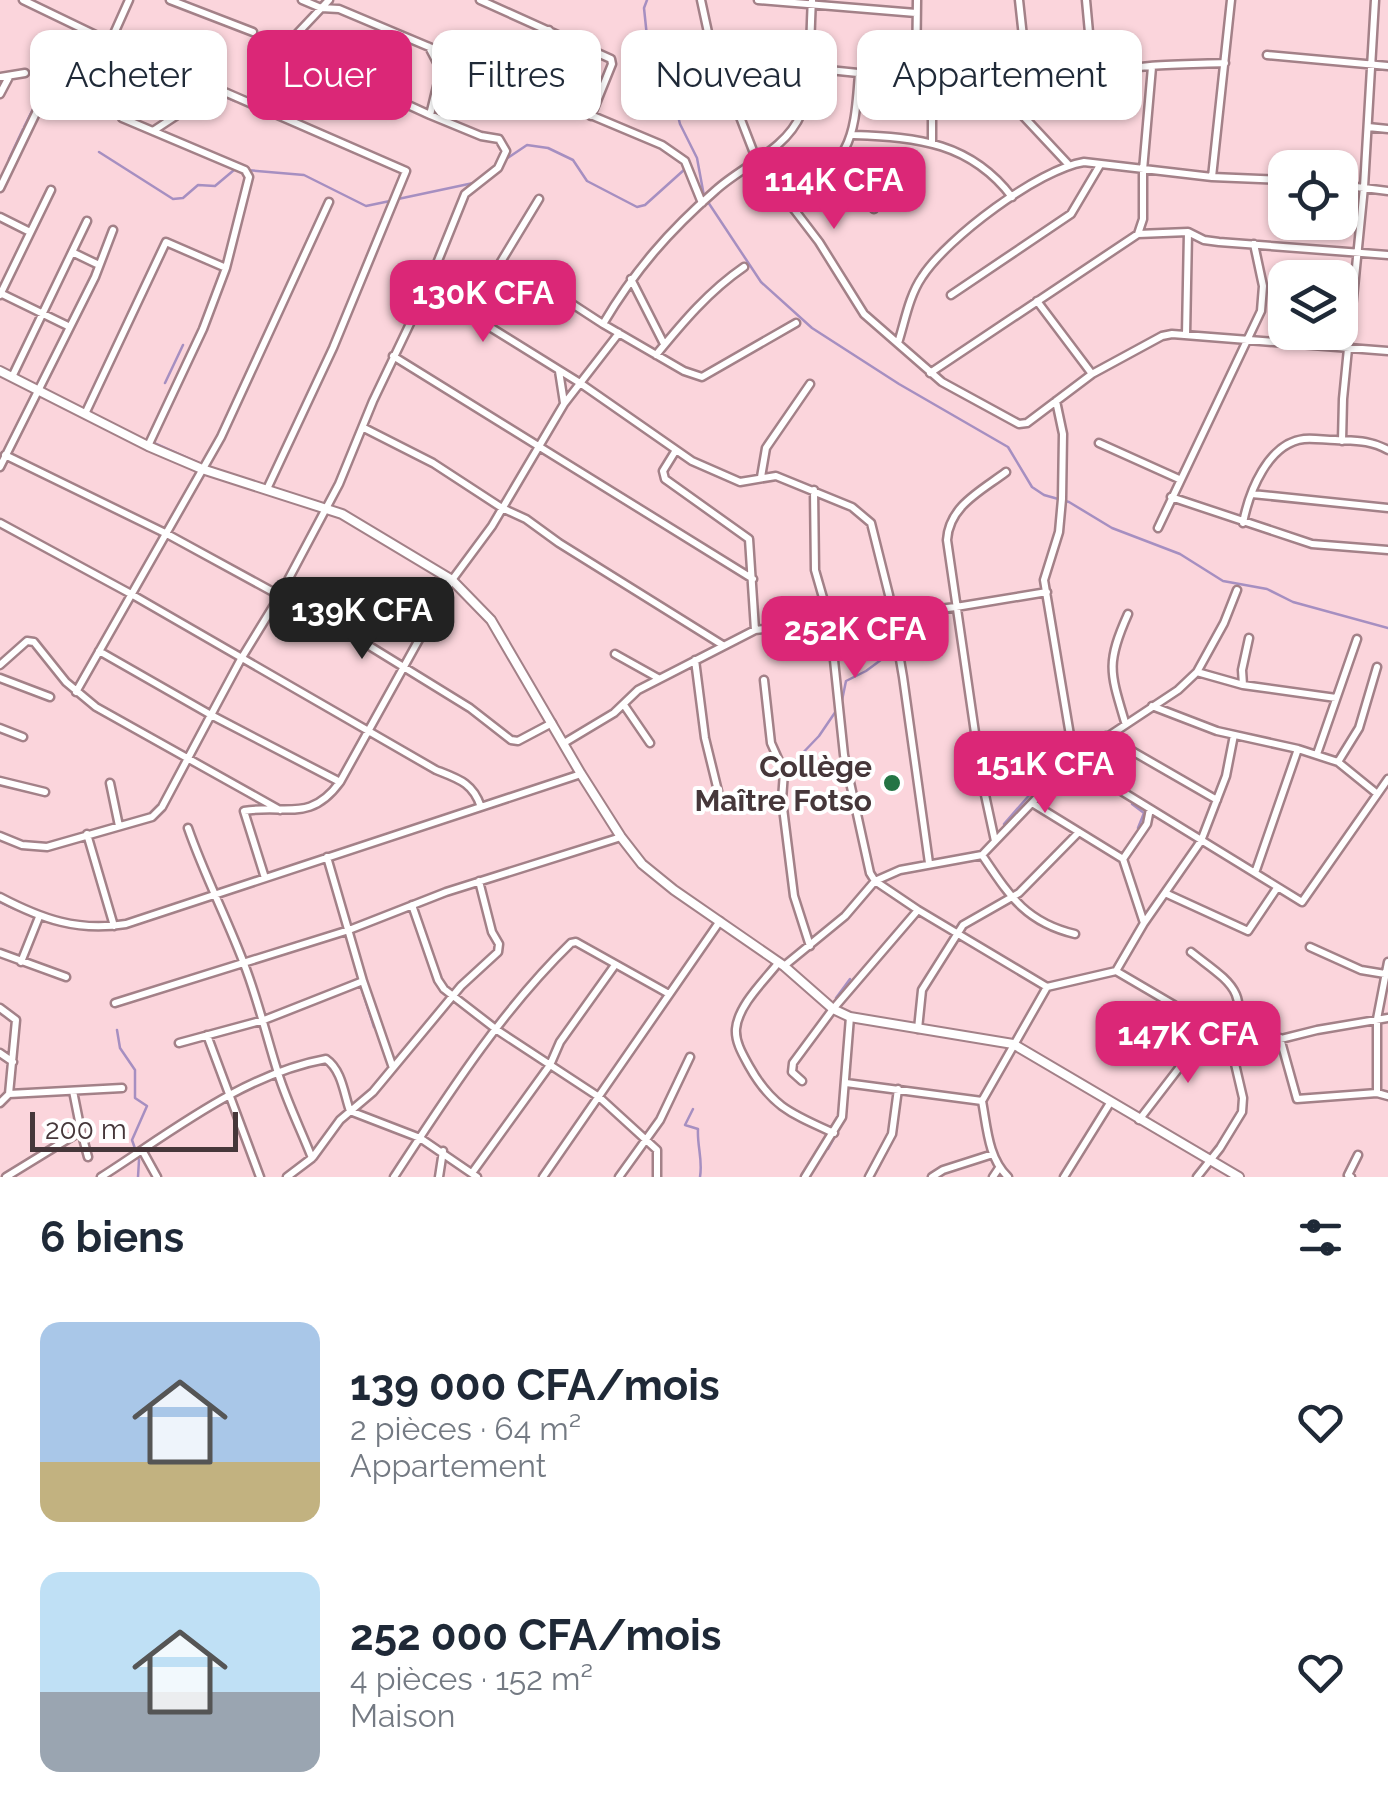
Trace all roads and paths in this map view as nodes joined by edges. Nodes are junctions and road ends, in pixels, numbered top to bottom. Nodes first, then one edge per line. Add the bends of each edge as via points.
1 (23, 0) edge
2 (130, 0) edge
3 (170, 0) edge
4 (302, 0) edge
5 (329, 0) edge
6 (480, 0) edge
7 (701, 0) edge
8 (758, 0) edge
9 (917, 0) edge
10 (1019, 0) edge
11 (1086, 0) edge
12 (1231, 0) edge
13 (1375, 0) edge
14 (811, 3) edge
15 (321, 8) junction
16 (916, 13) junction
17 (85, 30) edge
18 (116, 30) edge
19 (248, 30) edge
20 (549, 30) edge
21 (710, 30) edge
22 (809, 30) edge
23 (916, 30) edge
24 (1023, 30) edge
25 (1089, 30) edge
26 (429, 46) junction
27 (432, 47) edge
28 (601, 55) edge
29 (1267, 55) dead end
30 (1225, 63) junction
31 (1373, 64) junction
32 (1142, 66) edge
33 (1152, 66) junction
34 (1388, 66) edge
35 (25, 73) dead end
36 (4, 77) edge
37 (601, 91) edge
38 (227, 93) edge
39 (0, 94) edge
40 (857, 98) edge
41 (430, 114) junction
42 (33, 120) edge
43 (127, 120) edge
44 (169, 120) edge
45 (601, 120) edge
46 (741, 120) edge
47 (797, 120) edge
48 (932, 120) edge
49 (1028, 120) edge
50 (1368, 127) junction
51 (1388, 129) edge
52 (153, 131) junction
53 (854, 135) junction
54 (932, 143) junction
55 (757, 162) junction
56 (1068, 164) junction
57 (1100, 165) junction
58 (835, 167) junction
59 (1143, 170) junction
60 (1212, 178) junction
61 (1268, 180) edge
62 (1358, 186) edge
63 (1364, 187) junction
64 (0, 188) edge
65 (51, 190) dead end
66 (1388, 191) edge
67 (1012, 198) junction
68 (539, 199) dead end
69 (329, 202) dead end
70 (702, 202) junction
71 (791, 204) junction
72 (874, 209) dead end
73 (0, 217) edge
74 (87, 221) dead end
75 (113, 230) dead end
76 (30, 232) junction
77 (1188, 232) junction
78 (1138, 234) junction
79 (1254, 244) junction
80 (1358, 251) junction
81 (72, 252) junction
82 (1388, 255) edge
83 (1357, 260) edge
84 (99, 265) junction
85 (498, 265) junction
86 (226, 268) junction
87 (744, 268) dead end
88 (631, 278) junction
89 (430, 290) junction
90 (0, 294) edge
91 (951, 296) dead end
92 (1037, 301) junction
93 (42, 312) junction
94 (796, 323) dead end
95 (603, 324) junction
96 (70, 327) junction
97 (619, 333) junction
98 (1186, 335) junction
99 (1248, 340) junction
100 (898, 342) junction
101 (1268, 342) edge
102 (664, 344) junction
103 (1348, 350) edge
104 (1358, 350) edge
105 (1388, 352) edge
106 (656, 354) junction
107 (393, 356) junction
108 (559, 370) junction
109 (0, 371) edge
110 (930, 373) junction
111 (1092, 374) junction
112 (12, 377) junction
113 (580, 383) junction
114 (810, 384) dead end
115 (38, 390) junction
116 (1056, 401) junction
117 (564, 404) junction
118 (85, 414) junction
119 (364, 428) junction
120 (1342, 440) junction
121 (1099, 443) dead end
122 (540, 445) junction
123 (148, 446) junction
124 (676, 450) junction
125 (1388, 450) edge
126 (5, 455) junction
127 (0, 467) edge
128 (202, 469) junction
129 (1006, 472) dead end
130 (761, 477) junction
131 (1179, 479) junction
132 (267, 489) junction
133 (814, 490) junction
134 (1252, 494) junction
135 (1171, 497) junction
136 (326, 508) junction
137 (502, 508) junction
138 (1388, 508) edge
139 (1243, 522) junction
140 (0, 523) edge
141 (1158, 528) dead end
142 (167, 534) junction
143 (1388, 550) edge
144 (452, 580) junction
145 (753, 580) junction
146 (1236, 590) dead end
147 (1046, 592) junction
148 (131, 594) junction
149 (279, 598) junction
150 (956, 607) junction
151 (891, 614) junction
152 (1128, 614) dead end
153 (830, 622) junction
154 (755, 630) junction
155 (1249, 638) dead end
156 (1357, 639) dead end
157 (722, 645) junction
158 (99, 651) junction
159 (615, 654) dead end
160 (240, 658) junction
161 (695, 660) junction
162 (0, 665) edge
163 (404, 666) junction
164 (1377, 667) dead end
165 (1197, 672) junction
166 (0, 678) edge
167 (659, 678) junction
168 (764, 680) dead end
169 (1243, 685) junction
170 (76, 692) junction
171 (50, 697) dead end
172 (1336, 698) junction
173 (624, 705) junction
174 (1151, 705) junction
175 (211, 716) junction
176 (553, 722) junction
177 (1125, 722) junction
178 (0, 728) edge
179 (368, 728) junction
180 (1234, 735) junction
181 (23, 736) dead end
182 (1106, 736) junction
183 (650, 742) dead end
184 (564, 743) junction
185 (1298, 749) junction
186 (1316, 754) junction
187 (188, 758) junction
188 (1074, 759) junction
189 (1338, 762) junction
190 (581, 774) junction
191 (1388, 779) edge
192 (0, 781) edge
193 (340, 782) junction
194 (110, 783) dead end
195 (718, 791) dead end
196 (45, 792) dead end
197 (1376, 793) junction
198 (1218, 800) junction
199 (1032, 804) junction
200 (482, 808) junction
201 (1150, 809) junction
202 (280, 810) junction
203 (1163, 818) junction
204 (1147, 824) junction
205 (119, 826) junction
206 (188, 828) dead end
207 (1079, 832) junction
208 (86, 834) junction
209 (0, 836) edge
210 (620, 836) junction
211 (1201, 841) junction
212 (996, 842) junction
213 (982, 855) junction
214 (327, 858) junction
215 (1123, 858) junction
216 (929, 863) junction
217 (1255, 874) junction
218 (265, 878) junction
219 (479, 880) junction
220 (875, 880) junction
221 (1277, 888) junction
222 (1165, 892) junction
223 (218, 894) junction
224 (0, 897) edge
225 (1012, 899) junction
226 (412, 905) junction
227 (918, 910) junction
228 (39, 916) junction
229 (720, 921) junction
230 (1144, 923) junction
231 (114, 926) junction
232 (349, 930) junction
233 (957, 932) junction
234 (1075, 934) dead end
235 (810, 946) junction
236 (1310, 947) dead end
237 (1192, 952) dead end
238 (0, 953) edge
239 (21, 962) junction
240 (1388, 963) edge
241 (244, 964) junction
242 (781, 964) junction
243 (615, 965) junction
244 (1116, 972) junction
245 (1385, 974) junction
246 (66, 977) dead end
247 (362, 981) junction
248 (1047, 987) junction
249 (669, 994) junction
250 (451, 997) junction
251 (115, 1003) dead end
252 (0, 1008) edge
253 (833, 1008) junction
254 (850, 1017) junction
255 (1388, 1018) edge
256 (1377, 1019) junction
257 (264, 1020) junction
258 (918, 1029) junction
259 (497, 1030) junction
260 (1208, 1030) junction
261 (208, 1036) junction
262 (1280, 1038) junction
263 (179, 1043) dead end
264 (1013, 1044) junction
265 (1230, 1048) junction
266 (0, 1053) edge
267 (690, 1057) dead end
268 (13, 1062) junction
269 (550, 1064) junction
270 (393, 1069) junction
271 (278, 1074) junction
272 (802, 1081) dead end
273 (846, 1083) junction
274 (122, 1088) dead end
275 (898, 1089) junction
276 (73, 1092) junction
277 (1377, 1092) junction
278 (10, 1094) junction
279 (232, 1096) junction
280 (1388, 1096) edge
281 (599, 1098) junction
282 (982, 1101) junction
283 (0, 1103) edge
284 (1110, 1103) junction
285 (350, 1111) junction
286 (1139, 1120) junction
287 (81, 1131) junction
288 (834, 1133) junction
289 (420, 1138) junction
290 (646, 1138) junction
291 (142, 1150) junction
292 (443, 1151) junction
293 (993, 1154) junction
294 (1358, 1155) dead end
295 (88, 1156) dead end
296 (312, 1158) junction
297 (1209, 1159) junction
298 (999, 1168) junction
299 (475, 1175) edge
300 (1349, 1176) edge
301 (6, 1177) edge
302 (100, 1177) edge
303 (157, 1177) edge
304 (260, 1177) edge
305 (286, 1177) edge
306 (394, 1177) edge
307 (439, 1177) edge
308 (543, 1177) edge
309 (619, 1177) edge
310 (658, 1177) edge
311 (804, 1177) edge
312 (869, 1177) edge
313 (932, 1177) edge
314 (994, 1177) edge
315 (1008, 1177) edge
316 (1064, 1177) edge
317 (1197, 1177) edge
318 (1239, 1177) edge

1 - 17 street
2 - 18 street
3 - 19 street
4 - 15 street
5 - 15 street
6 - 20 street
7 - 21 street
8 - 14 street
9 - 16 street
10 - 24 street
11 - 25 street
12 - 30 street
13 - 31 street
14 - 16 street
14 - 22 street
15 - 26 street via 339,9
15 - 41 street via 294,37 297,54
16 - 23 street
26 - 27 street
26 - 41 street via 441,70
28 - 37 street via 612,64
29 - 31 street
30 - 33 street
30 - 60 street
31 - 34 street
31 - 50 street
32 - 33 street
33 - 59 street
35 - 36 street
36 - 39 street
38 - 132 street via 406,171
40 - 53 street
41 - 89 street via 499,139 506,151 498,168 468,190
42 - 64 street
43 - 52 street
44 - 52 street
45 - 70 street via 681,156
46 - 55 street
47 - 55 street
48 - 54 street
49 - 56 street
50 - 51 street
50 - 63 street
52 - 86 street via 248,174
53 - 54 street
53 - 58 street
54 - 67 street via 985,167
55 - 70 street
55 - 71 street
56 - 57 street
56 - 67 street
57 - 59 street
57 - 91 street via 1071,214
58 - 71 street
58 - 72 street
59 - 60 street
59 - 78 street
60 - 61 street
62 - 63 street
63 - 66 street
63 - 80 street
65 - 76 street
67 - 100 street via 934,260 912,297
68 - 85 street
69 - 128 street
70 - 88 street
71 - 100 street via 864,314
73 - 76 street
74 - 81 street
75 - 84 street
76 - 90 street
77 - 78 street
77 - 79 street via 1204,240
77 - 98 street
78 - 92 street
79 - 80 street
79 - 99 street via 1261,311
80 - 82 street
80 - 83 street
81 - 84 street
81 - 93 street
84 - 96 street
85 - 89 street
85 - 95 street via 514,266
86 - 118 street via 166,242
86 - 123 street
87 - 102 street via 723,281
88 - 95 street
88 - 102 street
89 - 107 street
89 - 108 street
90 - 93 street
92 - 110 street
92 - 111 street
93 - 96 street
93 - 112 street
94 - 106 street via 707,376
95 - 97 street
96 - 115 street
97 - 106 street
97 - 113 street
98 - 99 street
98 - 111 street via 1162,336
99 - 101 street
99 - 131 street
100 - 110 street
102 - 106 street
103 - 120 street
104 - 105 street
107 - 119 street
107 - 122 street
108 - 113 street
108 - 117 street
109 - 112 main road
110 - 116 street via 1022,425
111 - 116 street
112 - 115 main road
113 - 117 street
113 - 124 street
114 - 130 street via 766,448
115 - 118 main road
115 - 126 street
116 - 147 street via 1064,477
117 - 122 street
118 - 123 main road
119 - 136 street
119 - 137 street
120 - 125 street
120 - 134 street via 1304,439 1280,448
121 - 131 street
122 - 137 street
122 - 145 street
123 - 128 main road
124 - 130 street via 731,480
124 - 145 street via 665,479 745,533
126 - 127 street
126 - 142 street
128 - 132 main road
128 - 142 street
129 - 150 street via 950,520
130 - 133 street
131 - 135 street
132 - 136 main road
133 - 151 street via 871,523
133 - 153 street via 815,570
134 - 138 street
134 - 139 street
135 - 139 street
135 - 141 street
136 - 144 main road
136 - 149 street
137 - 144 street
137 - 157 street
139 - 143 street via 1312,544
140 - 148 street
142 - 148 street
142 - 149 street
144 - 163 street
144 - 176 main road via 492,620
145 - 154 street
146 - 165 street
147 - 150 street
147 - 188 street
148 - 158 street
148 - 160 street
149 - 160 street
149 - 163 street
150 - 151 street
150 - 212 street
151 - 153 street
151 - 216 street
152 - 177 street via 1111,659
153 - 154 street
153 - 220 street via 844,755
154 - 157 street
155 - 169 street
156 - 172 street
157 - 161 street
158 - 170 street
158 - 175 street
159 - 167 street
160 - 175 street
160 - 179 street
161 - 167 street
161 - 195 street
162 - 170 street via 30,640
163 - 176 street via 515,742
163 - 179 street
164 - 189 street via 1359,728
165 - 169 street
165 - 174 street
166 - 171 street
167 - 173 street
168 - 235 street via 771,743 784,772 794,896
169 - 172 street
170 - 187 street
172 - 186 street
173 - 183 street
173 - 184 street
174 - 177 street
174 - 180 street
175 - 187 street
175 - 193 street
176 - 184 main road
177 - 182 street
178 - 181 street
179 - 193 street
179 - 200 street via 471,786
180 - 185 street
180 - 198 street
182 - 188 street
182 - 198 street
184 - 190 main road
185 - 186 street
185 - 217 street
186 - 189 street
187 - 202 street
187 - 205 street via 157,813
188 - 199 street
188 - 201 street
189 - 197 street
190 - 200 street
190 - 210 main road
191 - 197 street
192 - 196 street
193 - 202 street via 322,804
194 - 205 street
197 - 221 street via 1306,898 1298,902
198 - 211 street
199 - 207 street
199 - 212 street
200 - 214 street
201 - 203 street
201 - 204 street
202 - 218 street via 243,813
203 - 204 street
203 - 211 street
204 - 215 street
205 - 208 street
206 - 223 street via 207,882
207 - 215 street
207 - 225 street
208 - 209 street via 47,847
208 - 231 street
210 - 219 street
210 - 229 main road via 642,864
211 - 217 street
211 - 222 street
212 - 213 street
213 - 216 street
213 - 225 street
214 - 218 street
214 - 232 street
215 - 230 street
216 - 220 street
217 - 221 street
218 - 223 street
219 - 226 street
219 - 250 street via 499,948
220 - 227 street
220 - 235 street
221 - 222 street via 1248,931
222 - 230 street
223 - 231 street
223 - 241 street
224 - 228 street
225 - 233 street
225 - 234 street via 1046,924
226 - 232 street
226 - 250 street via 438,980
227 - 233 street
227 - 253 street
228 - 231 street via 89,928
228 - 239 street
229 - 242 main road
229 - 249 street
230 - 244 street
232 - 241 street
232 - 247 street
233 - 248 street
233 - 258 street via 922,990
235 - 242 street
236 - 245 street
237 - 265 street via 1238,994
238 - 239 street
239 - 246 street
240 - 245 street
241 - 251 street
241 - 257 street
242 - 253 main road
242 - 288 street via 740,1018 741,1050 768,1098
243 - 249 street
243 - 259 street via 571,943
243 - 269 street
244 - 248 street
244 - 260 street
245 - 256 street
247 - 257 street
247 - 270 street
248 - 264 street
249 - 281 street
250 - 259 street
250 - 270 street
252 - 268 street via 16,1020
253 - 254 main road
253 - 272 street via 793,1064
254 - 258 main road
254 - 273 street
255 - 256 street
256 - 262 street
256 - 277 street
257 - 261 street
257 - 271 street
258 - 264 main road
259 - 269 street
259 - 289 street
260 - 265 street
260 - 286 street
261 - 263 street
261 - 279 street
262 - 265 street
262 - 277 street via 1297,1099
264 - 282 street
264 - 284 main road
265 - 297 street via 1242,1112
266 - 268 street
267 - 290 street
268 - 278 street
269 - 281 street
269 - 299 street
270 - 285 street
271 - 279 street
271 - 285 street via 330,1060
271 - 296 street
273 - 275 street
273 - 288 street
274 - 276 street
275 - 282 street
275 - 312 street via 892,1134
276 - 278 street
276 - 287 street
277 - 280 street
278 - 283 street
279 - 291 street
279 - 304 street
281 - 290 street
281 - 308 street
282 - 293 street
284 - 286 main road
284 - 316 street
285 - 289 street
285 - 296 street
286 - 297 main road
287 - 295 street
287 - 301 street
288 - 311 street
289 - 292 street
289 - 306 street
290 - 309 street
290 - 310 street via 657,1150
291 - 302 street
291 - 303 street
292 - 299 street
292 - 307 street
293 - 298 street
293 - 313 street
294 - 300 street
296 - 305 street
297 - 317 street
297 - 318 main road
298 - 314 street
298 - 315 street

